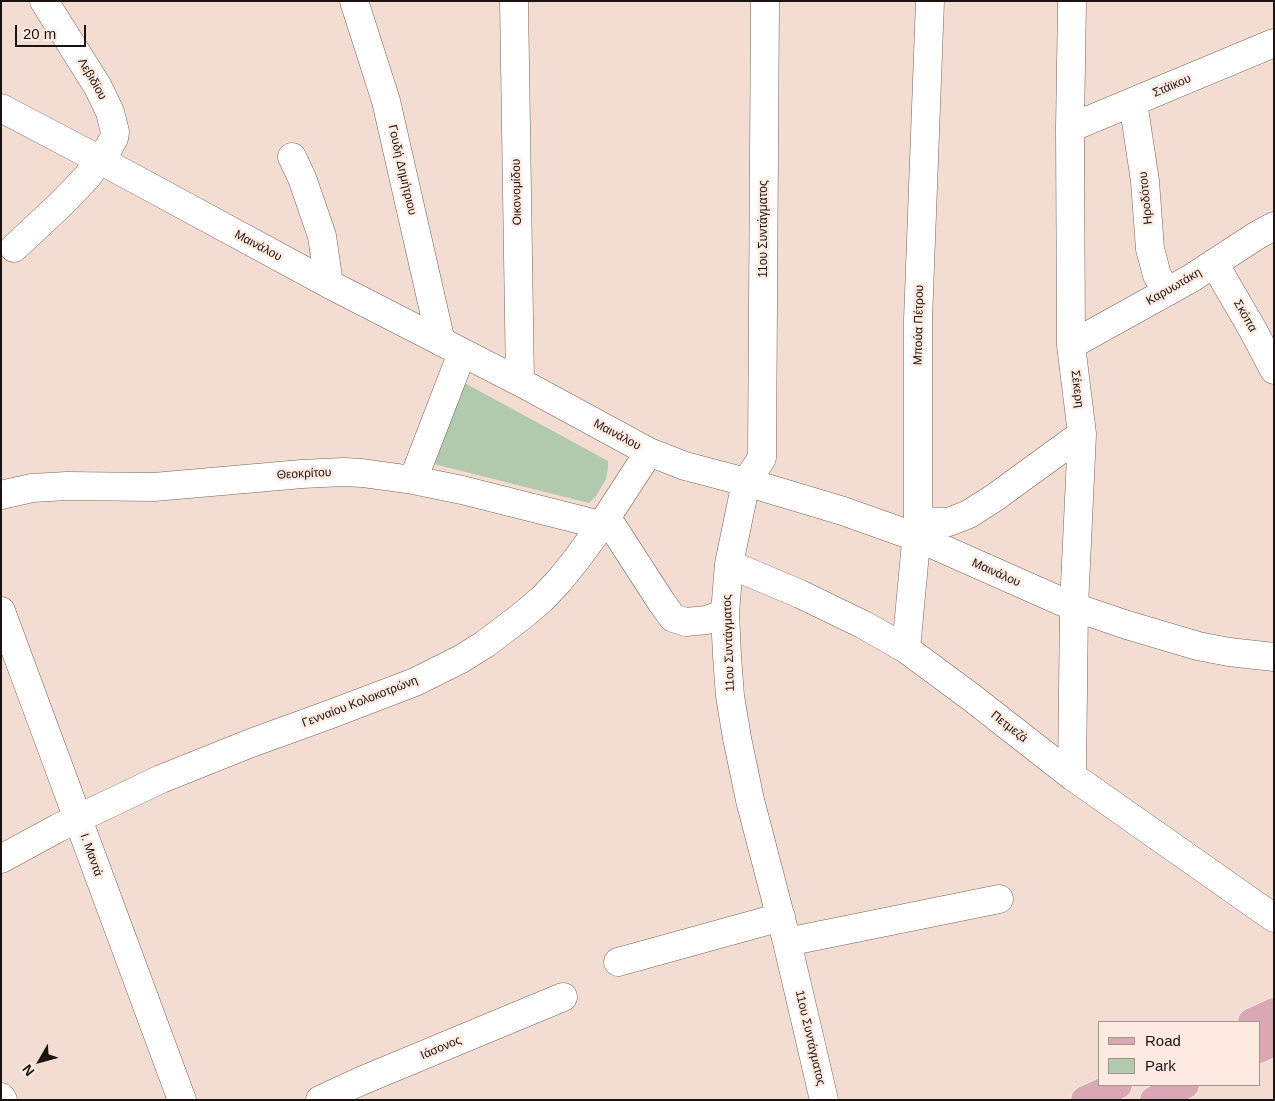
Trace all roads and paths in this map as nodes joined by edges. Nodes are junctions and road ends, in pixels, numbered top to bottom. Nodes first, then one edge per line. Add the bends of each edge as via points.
1 (44, 1) edge
2 (354, 1) edge
3 (514, 1) edge
4 (765, 1) edge
5 (930, 1) edge
6 (1072, 1) edge
7 (1274, 43) edge
8 (1133, 102) junction
9 (1, 108) edge
10 (1070, 128) junction
11 (292, 157) dead end
12 (100, 160) junction
13 (1274, 226) edge
14 (14, 248) dead end
15 (1214, 263) junction
16 (329, 284) junction
17 (1167, 292) junction
18 (1071, 345) junction
19 (451, 347) junction
20 (1274, 370) edge
21 (520, 382) junction
22 (1082, 434) junction
23 (649, 452) junction
24 (414, 480) junction
25 (746, 482) junction
26 (1, 495) edge
27 (604, 522) junction
28 (917, 529) junction
29 (729, 564) junction
30 (1074, 608) junction
31 (1, 611) edge
32 (725, 613) junction
33 (906, 649) junction
34 (1274, 657) edge
35 (1072, 776) junction
36 (77, 818) junction
37 (1, 859) edge
38 (999, 899) dead end
39 (1274, 918) edge
40 (784, 930) junction
41 (618, 962) dead end
42 (563, 997) dead end
43 (1274, 1012) edge
44 (1254, 1021) edge
45 (1274, 1042) edge
46 (1260, 1049) edge
47 (1116, 1086) edge
48 (1183, 1086) edge
49 (182, 1100) edge
50 (320, 1100) edge
51 (824, 1100) edge
52 (1085, 1100) edge
53 (1154, 1100) edge

1 - 12 street, Λεβιδίου via 110,112 114,138
2 - 19 street, Γουδή Δημήτριου via 386,101
3 - 21 street, Οικονομίδου
4 - 25 street, 11ου Συντάγματος via 762,458
5 - 28 street, Μπούα Πέτρου via 918,320
6 - 10 street, Σέκερη
7 - 8 street, Στάϊκου
8 - 10 street, Στάϊκου
8 - 17 street, Ηροδότου via 1145,181 1150,249 1157,275
9 - 12 street, Μαινάλου
10 - 18 street, Σέκερη
11 - 16 street via 322,236
12 - 14 street, Λεβιδίου via 62,203
12 - 16 street, Μαινάλου
13 - 15 street, Καρυωτάκη
15 - 17 street, Καρυωτάκη
15 - 20 street, Σκόπα
16 - 19 street, Μαινάλου
17 - 18 street, Καρυωτάκη
18 - 22 street, Σέκερη
19 - 21 street, Μαινάλου
19 - 24 street
21 - 23 street, Μαινάλου
22 - 28 street via 969,514
22 - 30 street, Σέκερη
23 - 25 street, Μαινάλου via 685,466
23 - 27 street, Γενναίου Κολοκοτρώνη
24 - 26 street, Θεοκρίτου via 344,472 154,487 32,488
24 - 27 street, Θεοκρίτου via 581,520
25 - 28 street, Μαινάλου
25 - 29 street, 11ου Συντάγματος
27 - 32 street via 673,618 686,622 707,620
27 - 36 street, Γενναίου Κολοκοτρώνη via 542,599 504,631 461,659 406,686 161,779
28 - 30 street, Μαινάλου
28 - 33 street, Μπούα Πέτρου
29 - 32 street, 11ου Συντάγματος
29 - 33 street, Πετμεζά via 800,594
30 - 34 street, Μαινάλου via 1198,646
30 - 35 street, Σέκερη
31 - 36 street, Ι. Μαντά
32 - 40 street, 11ου Συντάγματος via 737,738
33 - 35 street, Πετμεζά
35 - 39 street, Πετμεζά
36 - 37 street, Γενναίου Κολοκοτρώνη
36 - 49 street, Ι. Μαντά
38 - 40 street
40 - 41 street
40 - 51 street, 11ου Συντάγματος
42 - 50 street, Ιάσονος
43 - 44 main road
45 - 46 main road
47 - 52 main road
48 - 53 main road

